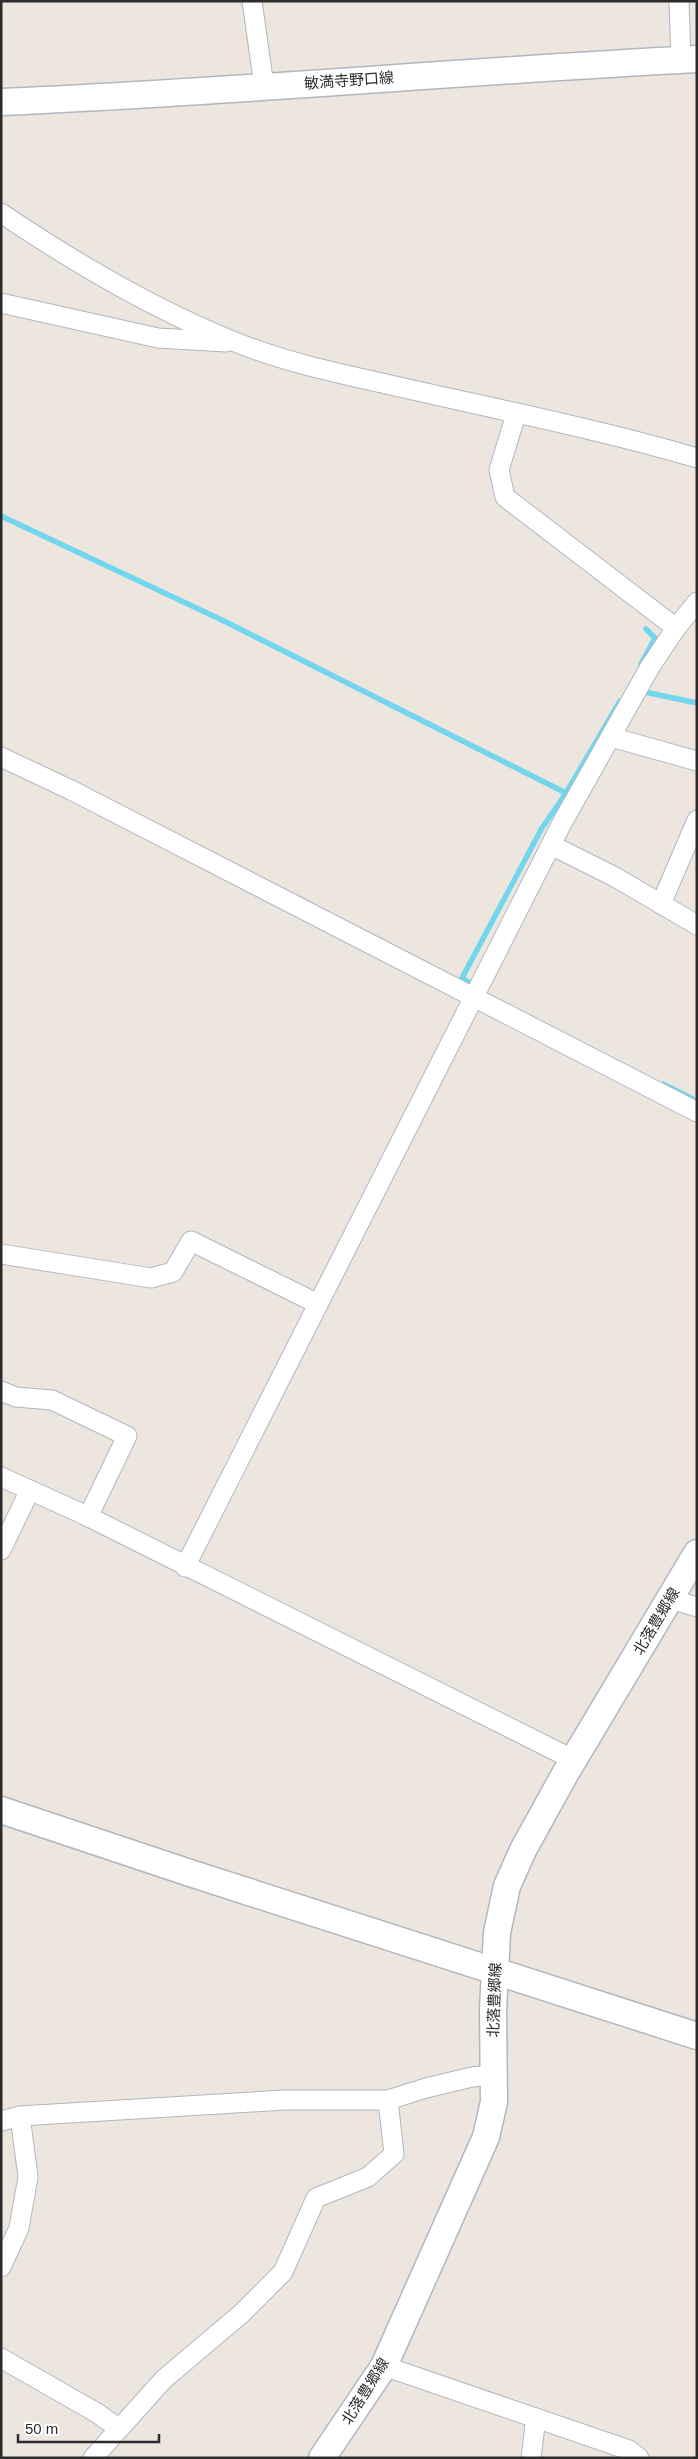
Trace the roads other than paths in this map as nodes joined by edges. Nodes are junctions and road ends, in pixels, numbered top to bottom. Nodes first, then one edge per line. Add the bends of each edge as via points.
1 (252, 1) edge
2 (679, 1) edge
3 (689, 60) edge
4 (264, 86) junction
5 (1, 102) edge
6 (1, 213) edge
7 (1, 303) edge
8 (235, 342) junction
9 (516, 414) junction
10 (697, 458) edge
11 (697, 602) edge
12 (676, 628) junction
13 (611, 737) junction
14 (1, 757) edge
15 (697, 761) edge
16 (697, 820) edge
17 (551, 845) junction
18 (661, 904) junction
19 (697, 925) edge
20 (474, 998) junction
21 (697, 1112) edge
22 (1, 1254) edge
23 (318, 1304) junction
24 (1, 1392) edge
25 (1, 1477) edge
26 (30, 1490) junction
27 (88, 1518) junction
28 (1, 1550) edge
29 (697, 1552) edge
30 (185, 1567) junction
31 (670, 1599) junction
32 (697, 1606) edge
33 (574, 1760) junction
34 (1, 1810) edge
35 (494, 1971) junction
36 (697, 2036) edge
37 (492, 2075) junction
38 (388, 2100) junction
39 (20, 2116) junction
40 (1, 2121) edge
41 (1, 2268) edge
42 (1, 2358) edge
43 (384, 2366) junction
44 (536, 2418) junction
45 (118, 2428) junction
46 (93, 2458) edge
47 (322, 2458) edge
48 (531, 2458) edge
49 (639, 2458) edge

1 - 4 street
2 - 3 street
3 - 4 main road, 敏満寺野口線
4 - 5 main road, 敏満寺野口線
6 - 8 street via 129,292
7 - 8 street via 158,338
8 - 9 street via 304,365
9 - 10 street
9 - 12 street via 499,470 505,497
11 - 12 street
12 - 13 street
13 - 15 street
13 - 17 street
14 - 20 street
16 - 18 street
17 - 18 street
17 - 20 street
18 - 19 street
20 - 21 street
20 - 23 street
22 - 23 street via 151,1278 173,1272 191,1240
23 - 30 street
24 - 27 street via 16,1397 52,1400 127,1436
25 - 26 street
26 - 27 street
26 - 28 street
27 - 30 street
29 - 31 main road, 北落豊郷線
30 - 33 street
31 - 32 street
31 - 33 main road, 北落豊郷線
33 - 35 main road, 北落豊郷線 via 523,1850 507,1886 497,1933
34 - 35 main road
35 - 36 main road
35 - 37 main road, 北落豊郷線
37 - 38 street via 426,2088
37 - 43 main road, 北落豊郷線 via 494,2102 486,2136
38 - 39 street via 285,2100
38 - 45 street via 394,2154 368,2177 316,2198 283,2272 241,2314 164,2379
39 - 40 street
39 - 41 street via 28,2177 19,2228
42 - 45 street
43 - 44 street
43 - 47 main road, 北落豊郷線
44 - 48 street
44 - 49 street via 630,2450
45 - 46 street

